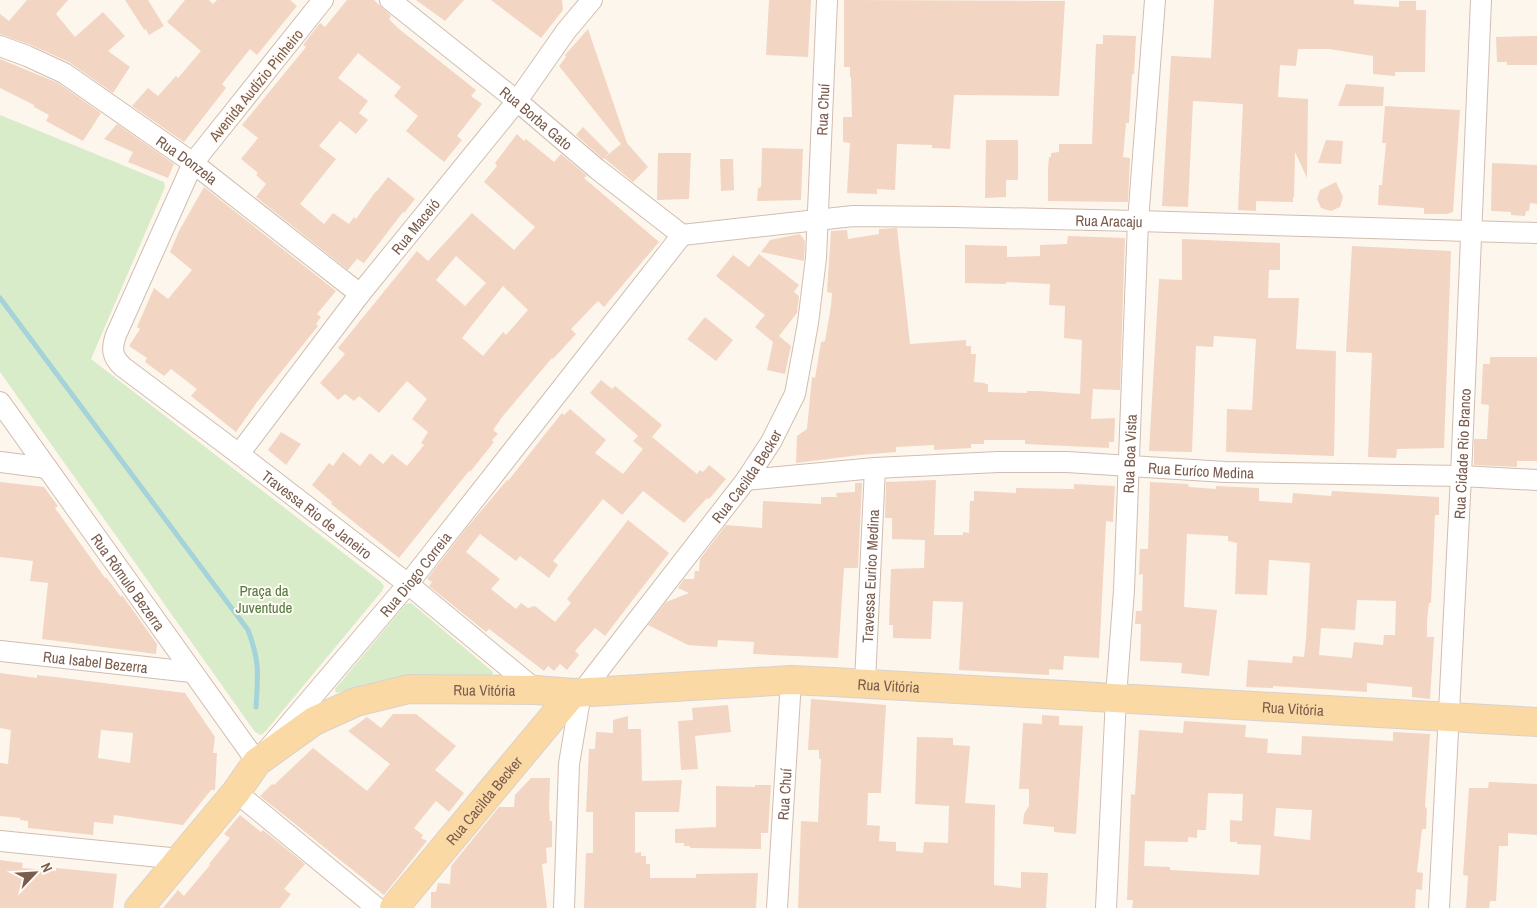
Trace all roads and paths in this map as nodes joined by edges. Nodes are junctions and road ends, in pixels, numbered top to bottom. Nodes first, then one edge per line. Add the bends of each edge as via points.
1 (323, 0) edge
2 (390, 0) edge
3 (592, 0) edge
4 (827, 0) edge
5 (1155, 0) edge
6 (1481, 0) edge
7 (0, 46) edge
8 (517, 100) junction
9 (193, 163) junction
10 (817, 219) junction
11 (1138, 221) junction
12 (1470, 232) junction
13 (1537, 233) edge
14 (682, 235) junction
15 (360, 294) junction
16 (116, 334) joint
17 (0, 402) edge
18 (239, 454) junction
19 (0, 462) edge
20 (1128, 465) junction
21 (47, 468) junction
22 (874, 468) junction
23 (1461, 476) junction
24 (746, 480) junction
25 (1537, 480) edge
26 (408, 584) junction
27 (0, 651) edge
28 (191, 672) junction
29 (791, 680) junction
30 (865, 682) junction
31 (536, 690) junction
32 (577, 693) junction
33 (1116, 697) junction
34 (1449, 717) junction
35 (1537, 722) edge
36 (257, 762) junction
37 (236, 792) junction
38 (0, 840) edge
39 (180, 860) junction
40 (139, 908) edge
41 (377, 908) edge
42 (394, 908) edge
43 (564, 908) edge
44 (777, 908) edge
45 (1106, 908) edge
46 (1439, 908) edge

1 - 9 street, Avenida Audízio Pinheiro
2 - 8 street, Rua Borba Gato
3 - 8 street, Rua Maceió
4 - 10 street, Rua Chuí
5 - 11 street, Rua Boa Vista
6 - 12 street, Rua Cidade Rio Branco
7 - 9 street, Rua Donzela via 64,73
8 - 14 street, Rua Borba Gato via 596,169
8 - 15 street, Rua Maceió
9 - 15 street, Rua Donzela
9 - 16 street, Avenida Audízio Pinheiro
10 - 11 street, Rua Aracaju via 853,216
10 - 14 street, Rua Aracaju
10 - 24 street, Rua Cacilda Becker via 808,323 795,394 771,442
11 - 12 street, Rua Aracaju
11 - 20 street, Rua Boa Vista
12 - 13 street, Rua Aracaju
12 - 23 street, Rua Cidade Rio Branco
14 - 26 street, Rua Diogo Correia
15 - 18 street, Rua Maceió
16 - 18 street, Travessa Rio de Janeiro via 112,353 115,360
17 - 21 street, Rua Rômulo Bezerra
18 - 26 street, Travessa Rio de Janeiro
19 - 21 street
20 - 22 street, Rua Euríco Medina via 998,462
20 - 23 street, Rua Euríco Medina via 1224,472
20 - 33 street, Rua Boa Vista
21 - 28 street, Rua Rômulo Bezerra
22 - 24 street, Rua Euríco Medina
22 - 30 street, Travessa Eurico Medina
23 - 25 street, Rua Euríco Medina
23 - 34 street, Rua Cidade Rio Branco
24 - 32 street, Rua Cacilda Becker
26 - 31 street, Travessa Rio de Janeiro
26 - 36 street, Rua Diogo Correia
27 - 28 street, Rua Isabel Bezerra
28 - 36 street, Rua Rômulo Bezerra
29 - 30 main road, Rua Vitória
29 - 32 main road, Rua Vitória
29 - 44 street, Rua Chuí
30 - 33 main road, Rua Vitória
31 - 32 main road, Rua Vitória
31 - 36 main road, Rua Vitória via 409,689 356,702 314,722
32 - 42 main road, Rua Cacilda Becker
32 - 43 street via 569,764
33 - 34 main road, Rua Vitória
33 - 45 street, Rua Boa Vista
34 - 35 main road, Rua Vitória
34 - 46 street, Rua Cidade Rio Branco
36 - 37 main road, Rua Diogo Correia
37 - 39 main road, Rua Diogo Correia
37 - 41 street
38 - 39 street
39 - 40 main road, Rua Diogo Correia

